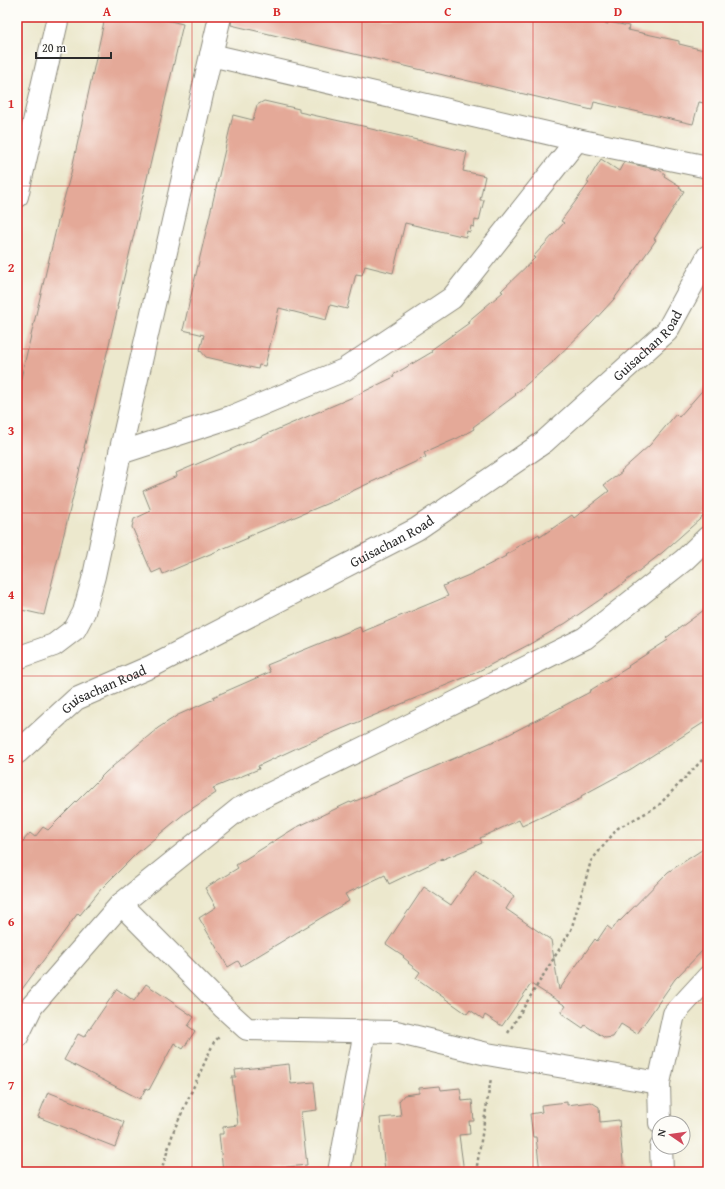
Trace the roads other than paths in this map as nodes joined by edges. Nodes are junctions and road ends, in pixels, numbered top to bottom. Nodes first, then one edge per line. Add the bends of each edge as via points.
1 (58, 17) edge
2 (220, 17) edge
3 (211, 55) junction
4 (577, 140) junction
5 (708, 167) edge
6 (17, 196) edge
7 (708, 256) edge
8 (120, 453) junction
9 (708, 537) edge
10 (17, 658) edge
11 (17, 753) edge
12 (121, 904) junction
13 (708, 978) edge
14 (365, 1031) junction
15 (17, 1037) edge
16 (659, 1083) junction
17 (660, 1115) edge
18 (661, 1155) edge
19 (339, 1172) edge
20 (662, 1172) edge

1 - 6 street
2 - 3 street
3 - 4 street
3 - 8 street
4 - 5 street
4 - 8 street via 452,298 344,370 231,417
7 - 11 street, Guisachan Road via 667,331 544,442 417,529 152,666 76,699
8 - 10 street via 84,612 75,629 54,645
9 - 12 street via 684,560 585,638 239,809
12 - 14 street via 247,1029
12 - 15 street via 32,1006
13 - 16 street via 674,1014
14 - 16 street via 396,1032 494,1055
14 - 19 street
16 - 17 street
18 - 20 street

